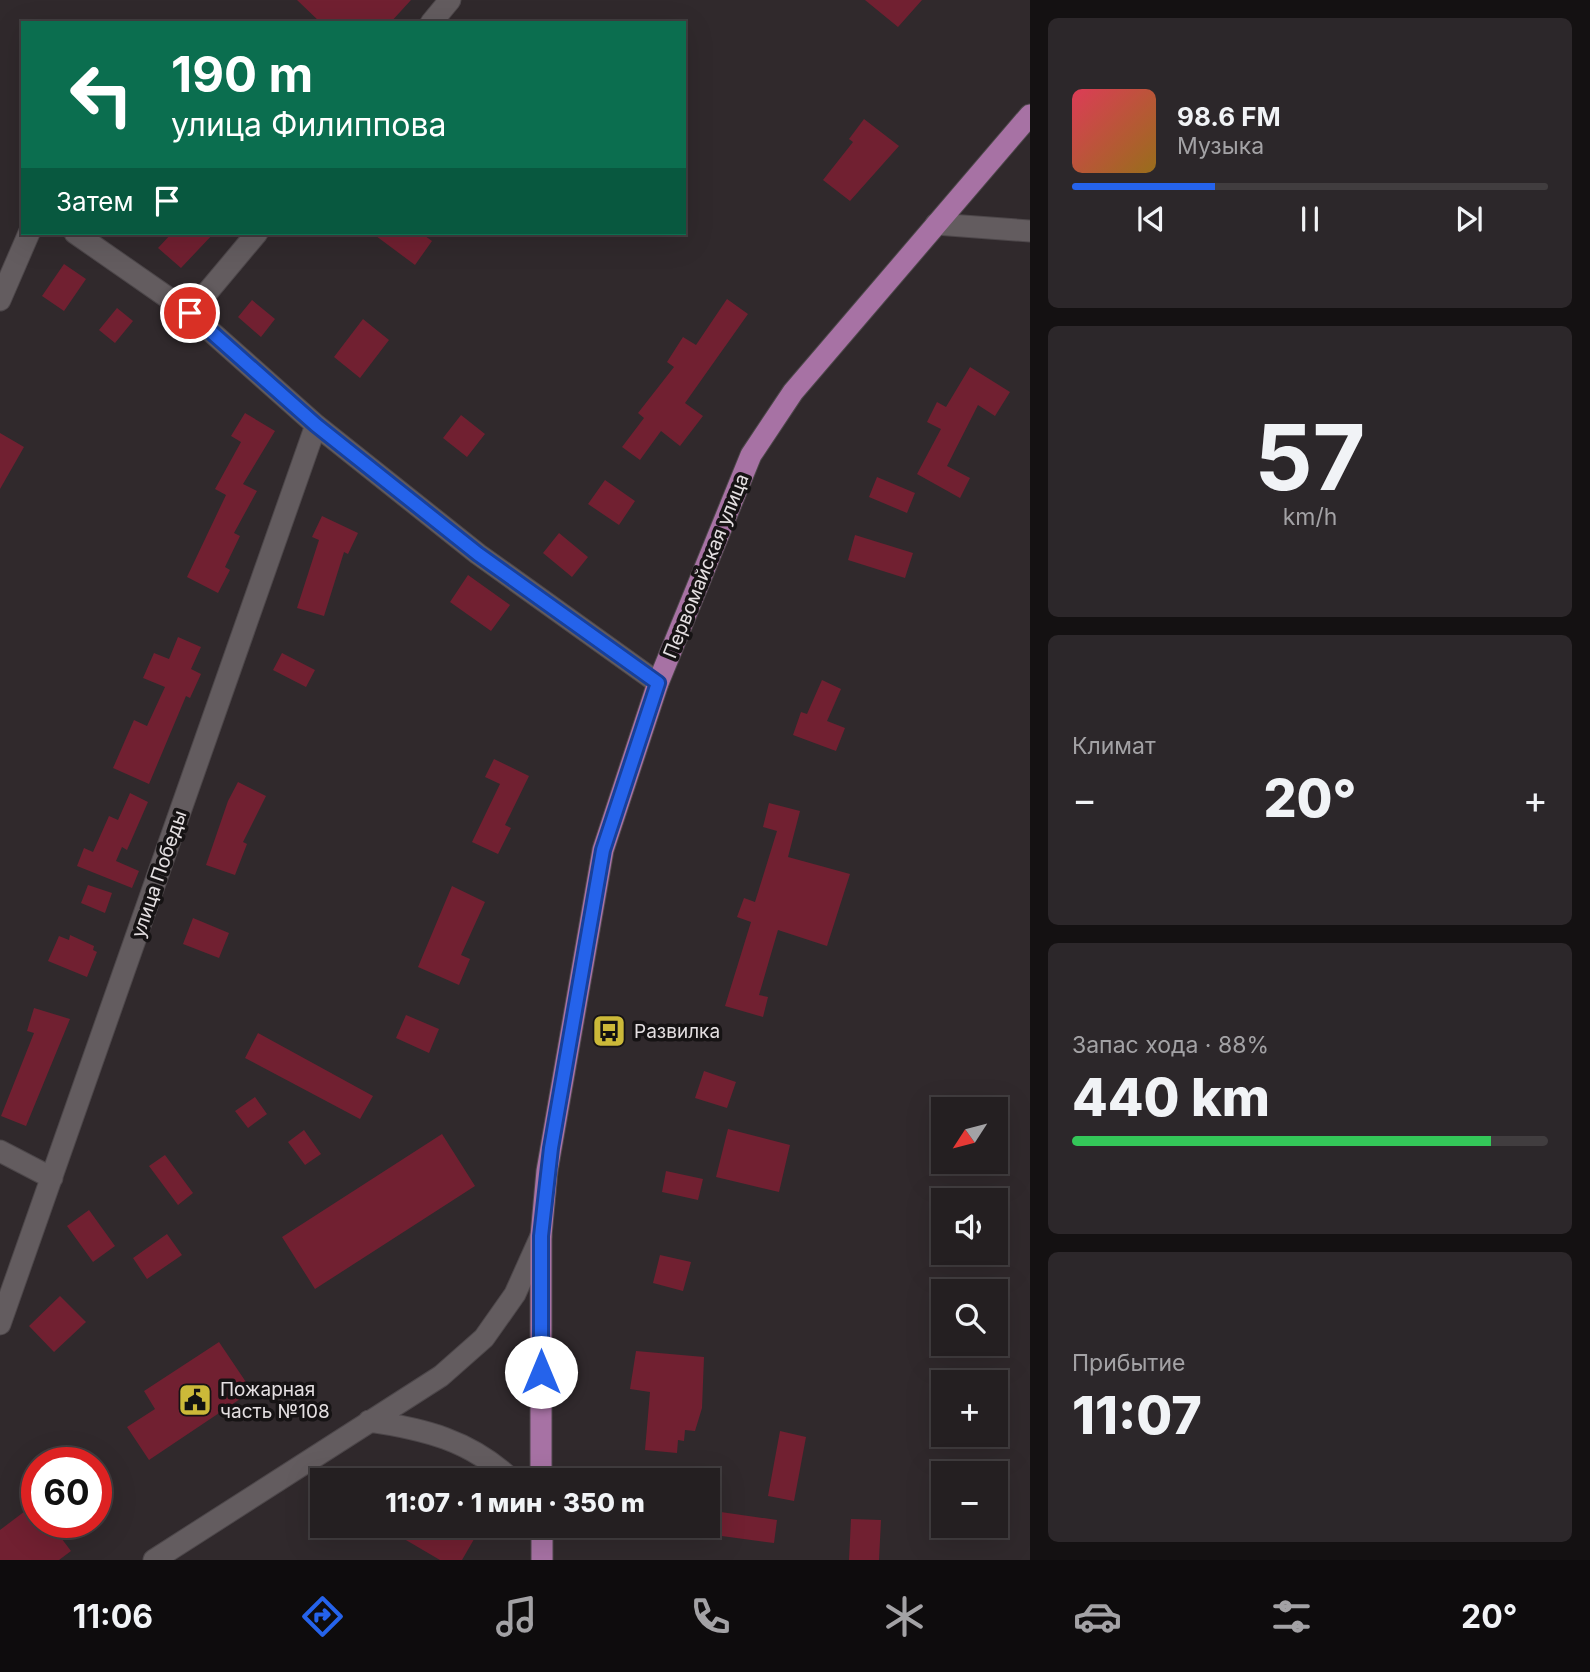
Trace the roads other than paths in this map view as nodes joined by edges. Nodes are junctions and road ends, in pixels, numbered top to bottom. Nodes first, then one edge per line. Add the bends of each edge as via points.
1 (450, 0) edge
2 (433, 21) edge
3 (1030, 115) edge
4 (936, 224) junction
5 (1030, 231) edge
6 (28, 235) edge
7 (78, 235) edge
8 (255, 235) edge
9 (0, 300) edge
10 (190, 313) junction
11 (316, 425) junction
12 (658, 683) junction
13 (0, 1151) edge
14 (52, 1178) junction
15 (541, 1236) junction
16 (0, 1324) edge
17 (369, 1421) junction
18 (495, 1468) edge
19 (541, 1468) edge
20 (541, 1538) edge
21 (154, 1560) edge
22 (542, 1560) edge

1 - 2 street
3 - 4 main road, Первомайская улица
4 - 5 street
4 - 12 main road, Первомайская улица via 793,392 751,455
6 - 9 street
7 - 10 street
8 - 10 street
10 - 11 street
11 - 12 street via 478,554
11 - 14 street, улица Победы
12 - 15 main road, Первомайская улица via 603,850 547,1171
13 - 14 street
14 - 16 street, улица Победы
15 - 17 street via 515,1294 484,1338 441,1376
15 - 19 main road, Первомайская улица
17 - 18 street via 417,1428 462,1445
17 - 21 street
20 - 22 main road

